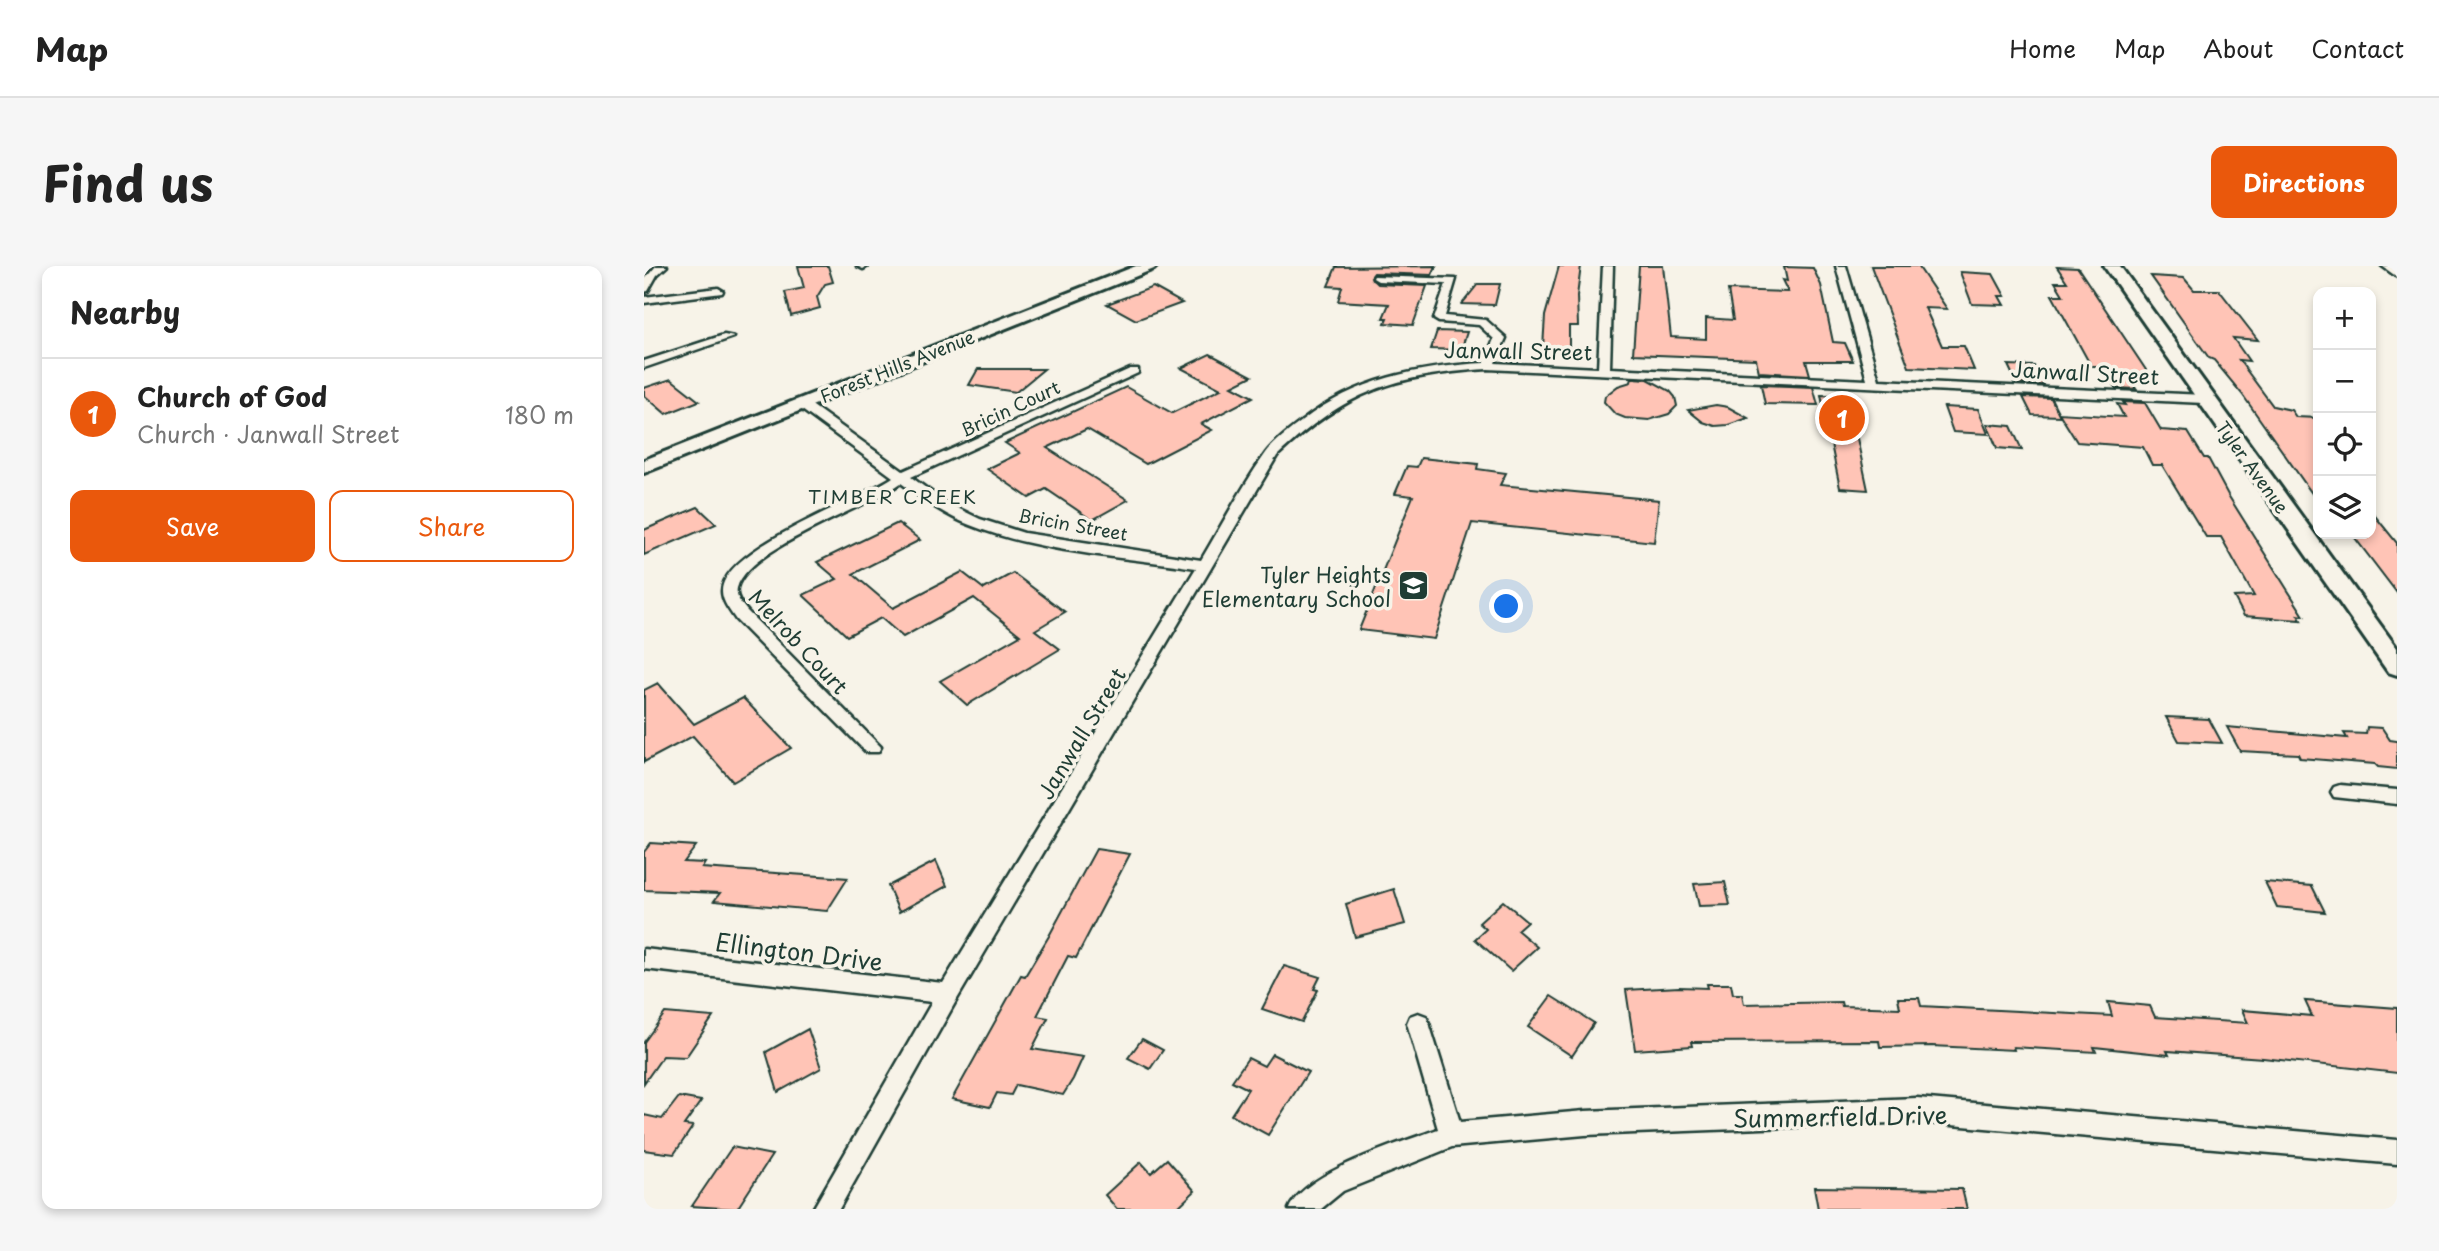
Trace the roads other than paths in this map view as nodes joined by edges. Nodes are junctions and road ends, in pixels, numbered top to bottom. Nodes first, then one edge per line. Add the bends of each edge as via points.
1 (662, 266) edge
2 (1149, 266) edge
3 (1608, 266) edge
4 (1841, 266) edge
5 (2112, 266) edge
6 (2388, 266) edge
7 (648, 271) edge
8 (2397, 274) edge
9 (1378, 278) dead end
10 (644, 289) edge
11 (718, 291) dead end
12 (644, 300) edge
13 (728, 337) dead end
14 (644, 365) edge
15 (1488, 366) junction
16 (1134, 371) dead end
17 (1604, 372) junction
18 (1874, 382) junction
19 (2204, 399) junction
20 (802, 404) junction
21 (644, 467) edge
22 (901, 477) junction
23 (1206, 565) junction
24 (2397, 666) edge
25 (872, 747) dead end
26 (2340, 792) dead end
27 (2397, 797) edge
28 (644, 959) edge
29 (948, 994) junction
30 (1418, 1023) dead end
31 (1452, 1135) junction
32 (2397, 1153) edge
33 (825, 1209) edge
34 (1301, 1209) edge

1 - 7 street
2 - 20 street, Forest Hills Avenue
3 - 17 street
4 - 18 street
5 - 19 street, Tyler Avenue
6 - 8 street
7 - 10 street
9 - 15 street via 1452,281 1440,319 1482,322 1500,338
11 - 12 street
13 - 14 street
15 - 17 street, Janwall Street
15 - 23 street, Janwall Street via 1399,376 1360,388 1323,409 1272,454
16 - 22 street, Bricin Court
17 - 18 street, Janwall Street
18 - 19 street, Janwall Street
19 - 24 street, Tyler Avenue
20 - 21 street, Forest Hills Avenue
20 - 22 street, Bricin Street
22 - 23 street, Bricin Street via 940,505 1022,537
22 - 25 street, Melrob Court via 873,496 780,539 730,584 729,596 741,616
23 - 29 street, Janwall Street
26 - 27 street
28 - 29 street, Ellington Drive
29 - 33 street, Janwall Street
30 - 31 street
31 - 32 street, Summerfield Drive via 1585,1123 1917,1110
31 - 34 street, Summerfield Drive via 1335,1182

